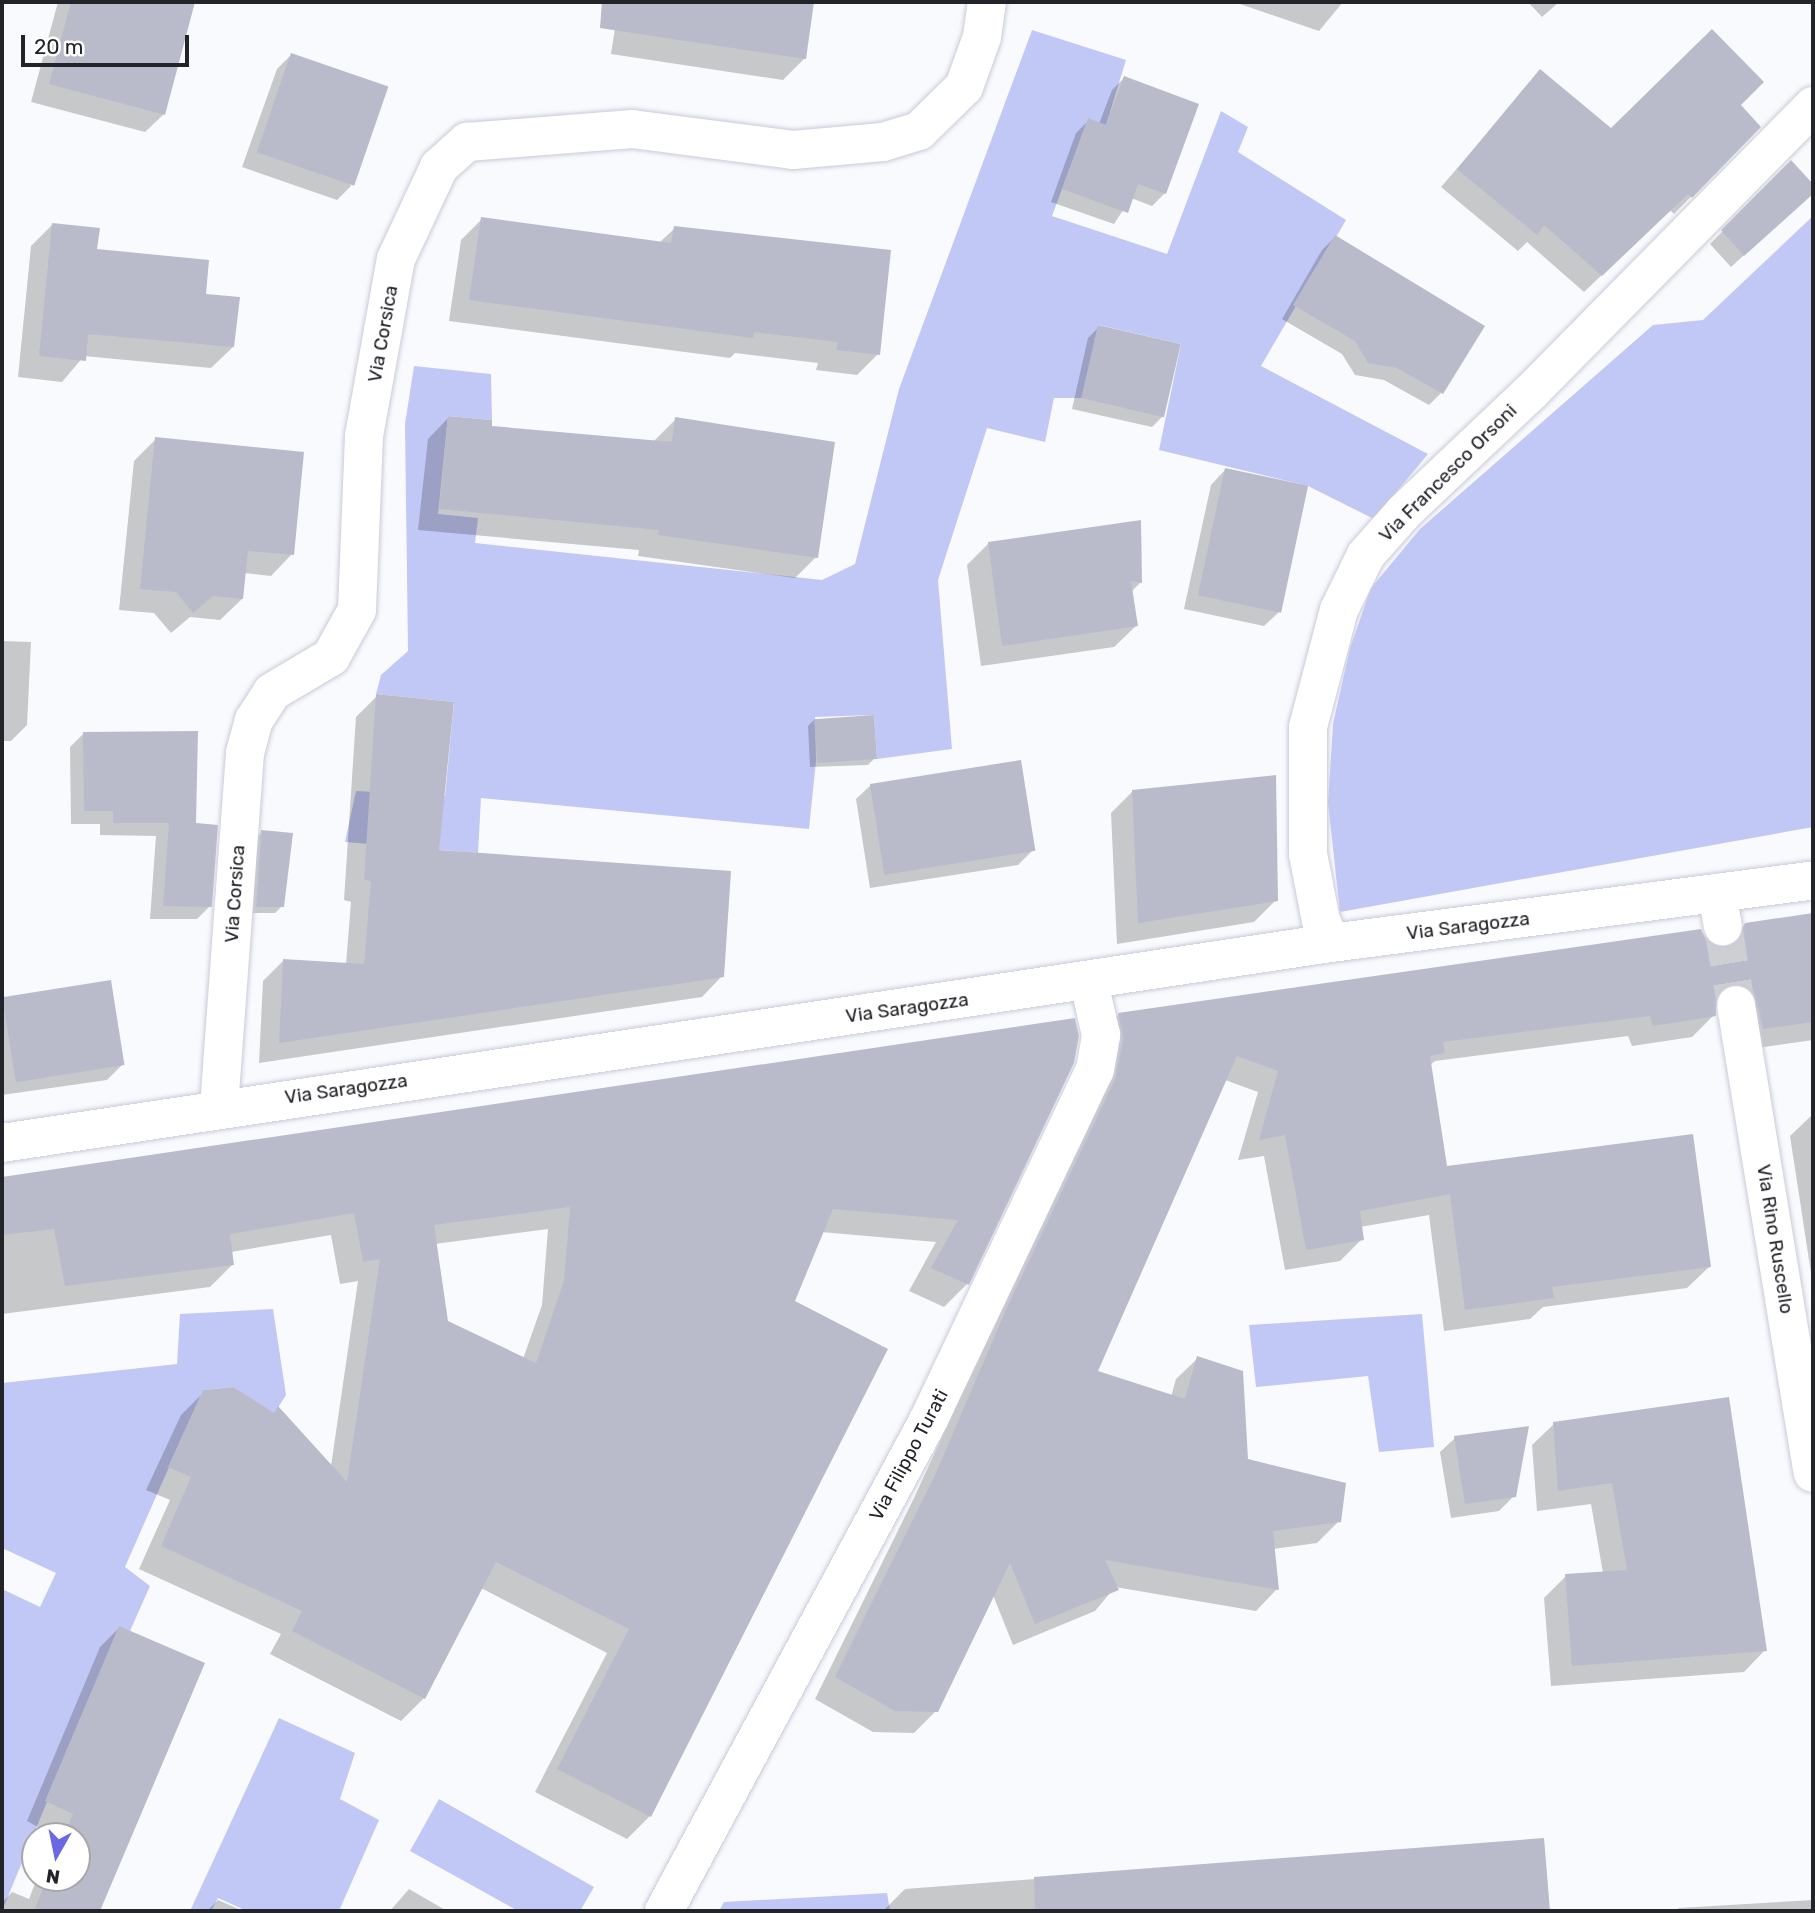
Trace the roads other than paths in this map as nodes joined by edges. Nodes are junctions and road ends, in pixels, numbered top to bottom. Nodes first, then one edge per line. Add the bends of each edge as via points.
1 (987, 2) edge
2 (1813, 106) edge
3 (1813, 880) edge
4 (1331, 943) junction
5 (1090, 982) junction
6 (1736, 1005) tunnel mouth
7 (219, 1107) junction
8 (2, 1143) edge
9 (1813, 1473) edge
10 (664, 1911) edge

1 - 7 street, Via Corsica via 982,37 964,87 919,131 883,142 793,149 632,129 467,142 439,167 396,259 364,436 356,610 331,657 272,692 254,720 245,753
2 - 4 street, Via Francesco Orsoni via 1366,555 1339,610 1308,727 1308,854 1321,921
3 - 4 street, Via Saragozza via 1720,910
4 - 5 street, Via Saragozza
5 - 7 street, Via Saragozza
5 - 10 street, Via Filippo Turati via 1101,1035 1095,1070 928,1421
6 - 9 street, Via Rino Ruscello
7 - 8 street, Via Saragozza

